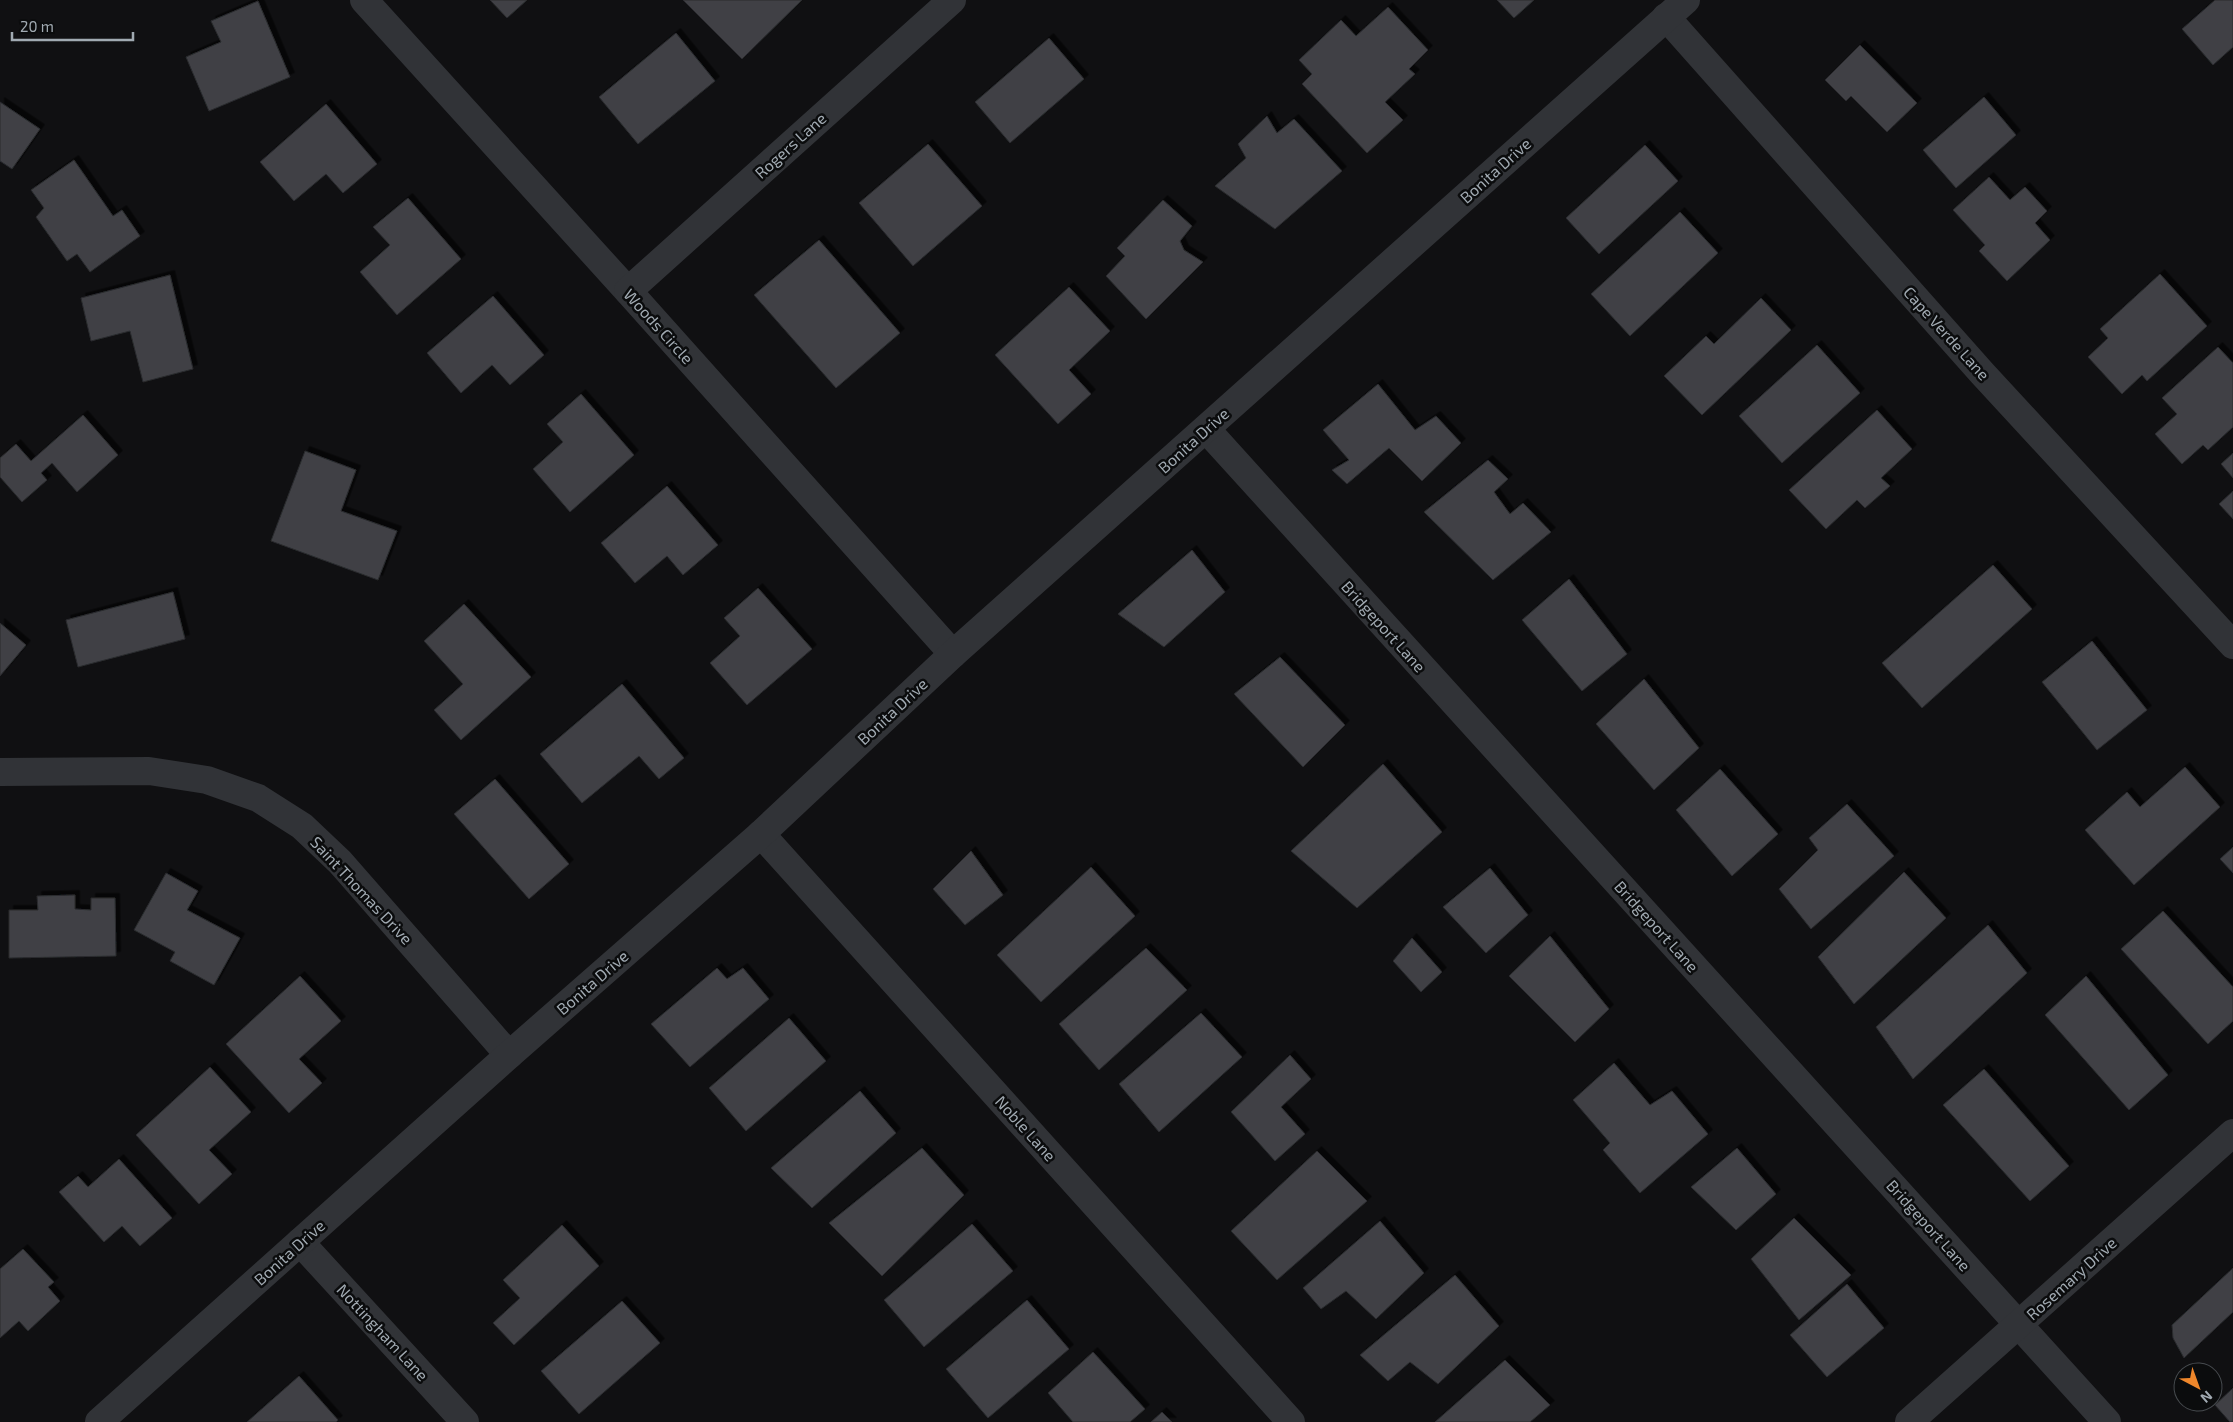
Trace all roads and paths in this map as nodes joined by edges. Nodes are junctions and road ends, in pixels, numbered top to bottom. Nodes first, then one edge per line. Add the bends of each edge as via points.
1 (364, 0) edge
2 (952, 0) edge
3 (1676, 9) edge
4 (628, 291) junction
5 (1206, 429) junction
6 (2233, 645) edge
7 (952, 654) junction
8 (0, 772) edge
9 (761, 834) junction
10 (508, 1055) junction
11 (2233, 1133) edge
12 (300, 1242) junction
13 (2019, 1324) junction
14 (99, 1422) edge
15 (465, 1422) edge
16 (1291, 1422) edge
17 (1909, 1422) edge
18 (2108, 1422) edge

1 - 4 street, Woods Circle
2 - 4 street, Rogers Lane
3 - 5 street, Bonita Drive
3 - 6 street, Cape Verde Lane via 1982,373
4 - 7 street, Woods Circle
5 - 7 street, Bonita Drive
5 - 13 street, Bridgeport Lane
7 - 9 street, Bonita Drive
8 - 10 street, Saint Thomas Drive via 149,771 206,780 258,798 302,826 340,862
9 - 10 street, Bonita Drive
9 - 16 street, Noble Lane
10 - 12 street, Bonita Drive
11 - 13 street, Rosemary Drive
12 - 14 street, Bonita Drive
12 - 15 street, Nottingham Lane
13 - 17 street, Rosemary Drive
13 - 18 street, Bridgeport Lane

